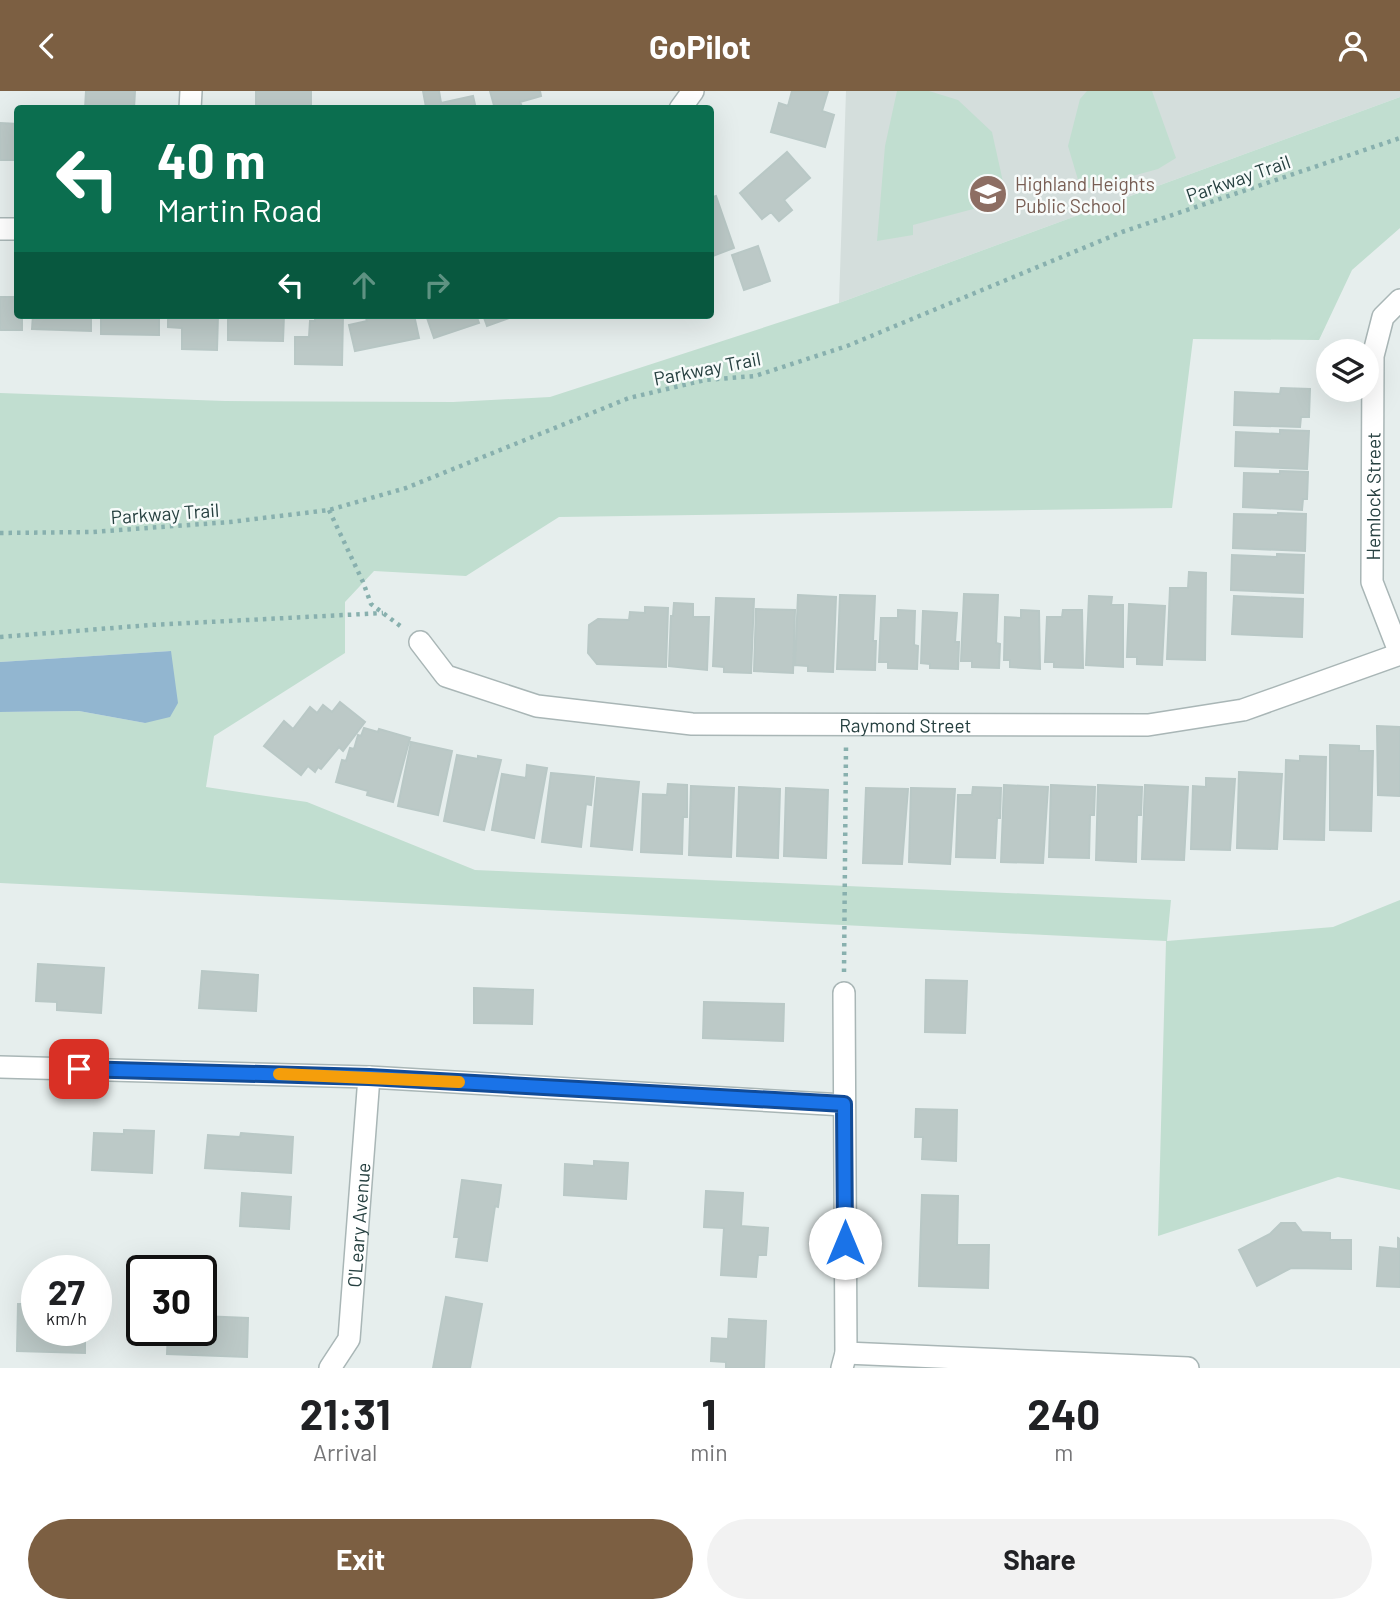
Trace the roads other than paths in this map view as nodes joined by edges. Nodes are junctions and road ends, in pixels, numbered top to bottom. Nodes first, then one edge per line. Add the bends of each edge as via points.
1 (1400, 300) edge
2 (420, 642) road end
3 (1400, 654) edge
4 (844, 993) road end
5 (0, 1067) edge
6 (369, 1077) junction
7 (844, 1104) junction
8 (844, 1361) edge
9 (330, 1368) edge
10 (1188, 1368) edge

1 - 3 street, Hemlock Street via 1383,317 1373,356 1372,542 1372,582
2 - 3 street, Raymond Street via 446,676 537,706 692,724 1148,725 1243,710
4 - 7 street
5 - 6 street
6 - 7 street
6 - 9 street, O'Leary Avenue via 349,1339
7 - 8 street
8 - 10 street

